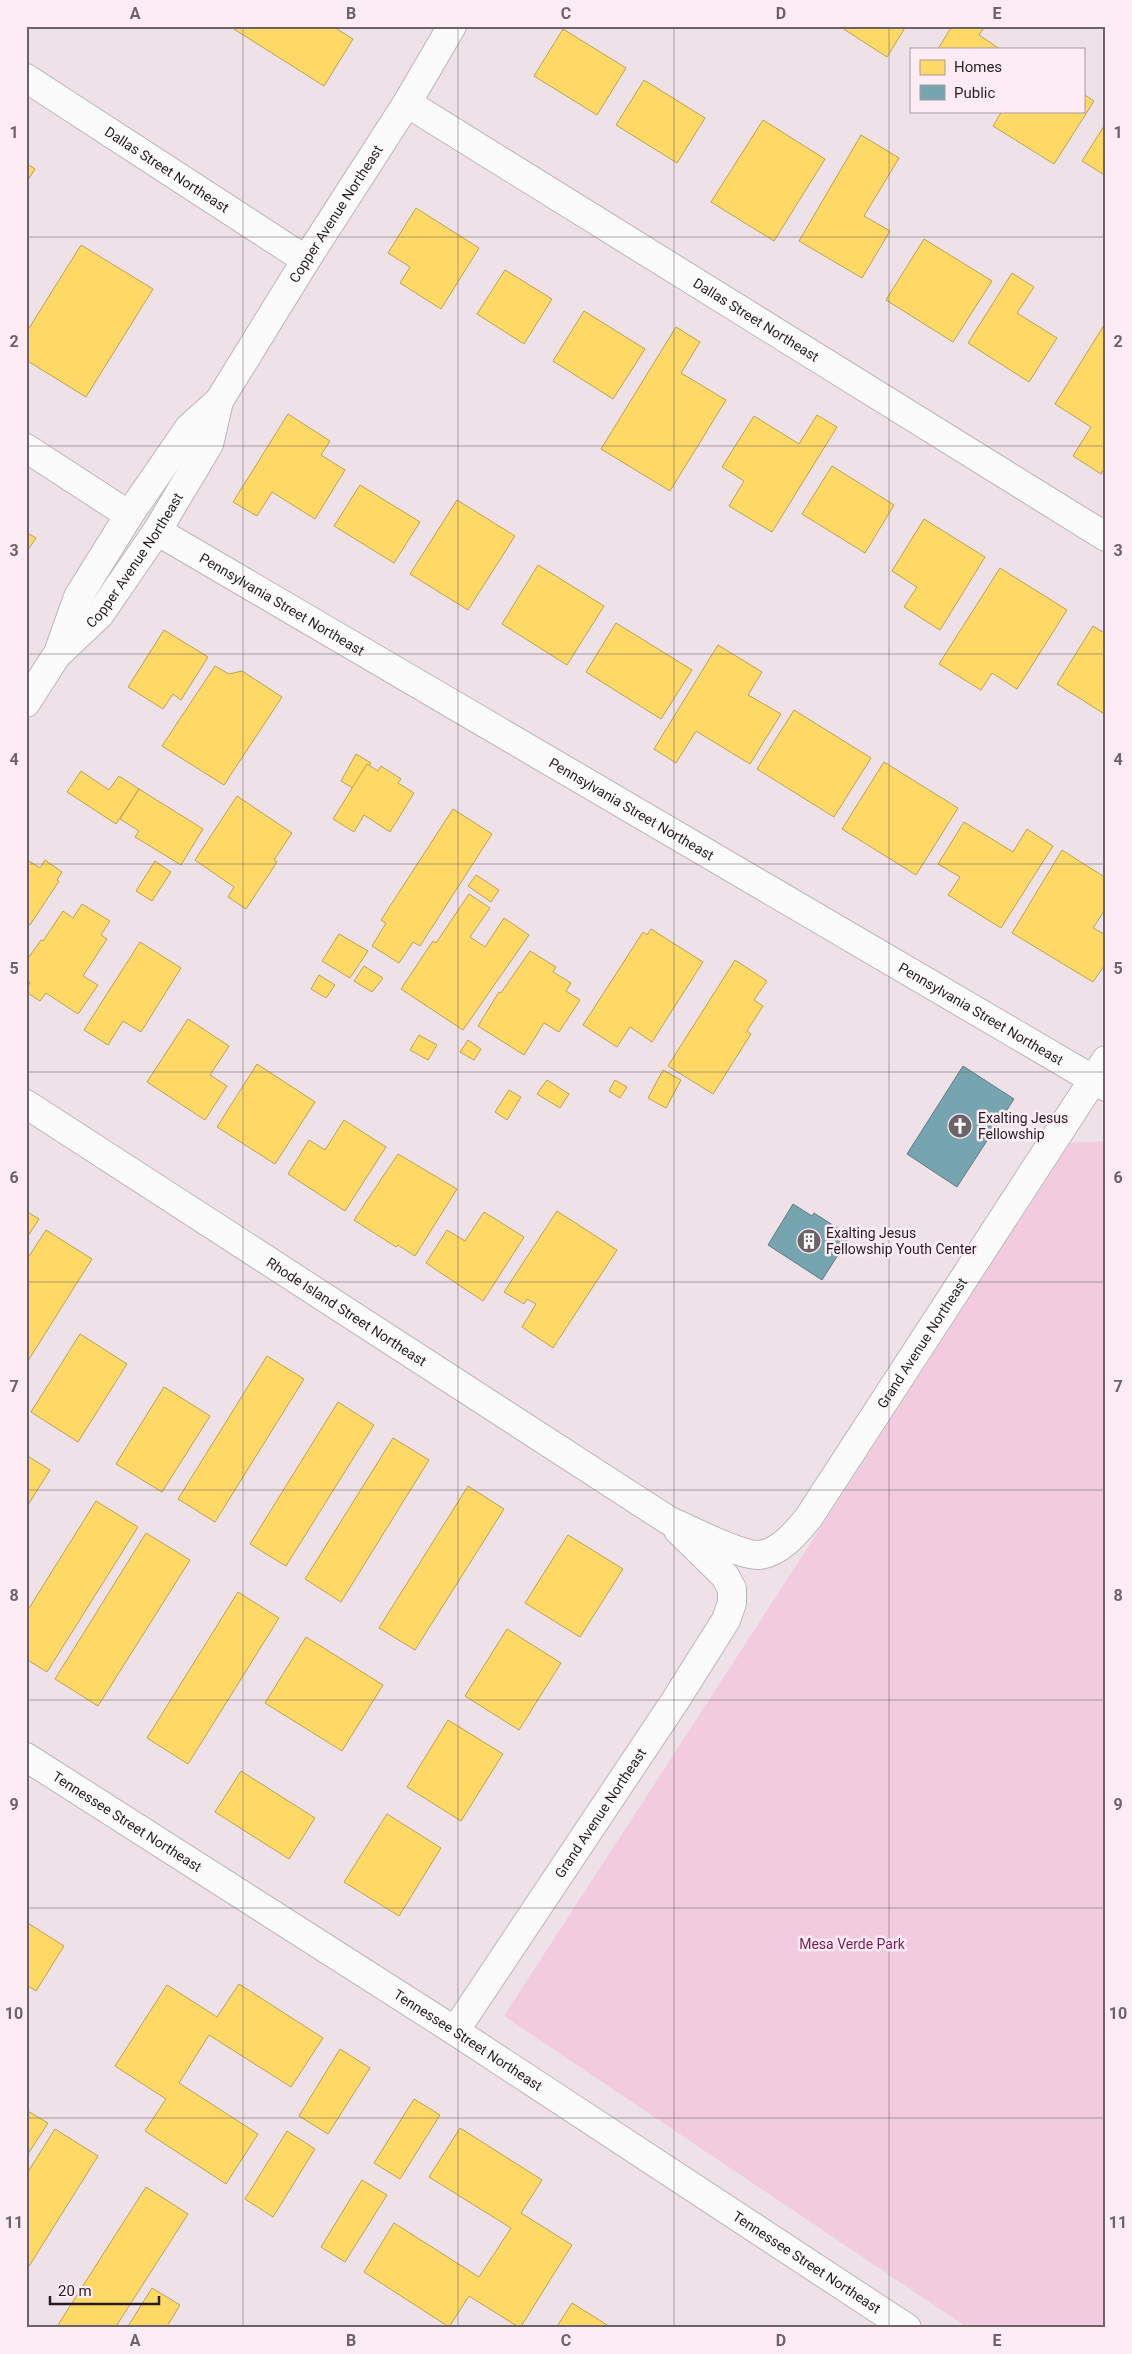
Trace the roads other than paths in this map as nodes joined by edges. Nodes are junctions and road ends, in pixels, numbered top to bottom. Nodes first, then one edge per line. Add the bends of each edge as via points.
1 (452, 26) edge
2 (26, 78) edge
3 (407, 104) junction
4 (306, 260) junction
5 (219, 402) junction
6 (26, 448) edge
7 (129, 515) junction
8 (157, 531) junction
9 (1106, 537) edge
10 (58, 653) junction
11 (26, 702) edge
12 (1102, 1075) edge
13 (26, 1104) edge
14 (668, 1520) junction
15 (780, 1545) joint
16 (732, 1589) joint
17 (26, 1757) edge
18 (455, 2031) junction
19 (906, 2328) edge

1 - 3 street, Copper Avenue Northeast
2 - 4 street, Dallas Street Northeast
3 - 4 street, Copper Avenue Northeast
3 - 9 street, Dallas Street Northeast
4 - 5 street, Copper Avenue Northeast
5 - 7 street, Copper Avenue Northeast via 189,428
5 - 8 street, Copper Avenue Northeast via 209,444
6 - 7 street
7 - 10 street, Copper Avenue Northeast via 78,597
8 - 10 street, Copper Avenue Northeast via 100,614
8 - 12 street, Pennsylvania Street Northeast
10 - 11 street, Copper Avenue Northeast
12 - 15 street, Grand Avenue Northeast via 810,1517 797,1533
13 - 14 street, Rhode Island Street Northeast
14 - 15 street, Rhode Island Street Northeast via 745,1553 768,1552
14 - 16 street, Rhode Island Street Northeast via 726,1576
16 - 18 street, Grand Avenue Northeast via 732,1603 715,1640
17 - 18 street, Tennessee Street Northeast
18 - 19 street, Tennessee Street Northeast

